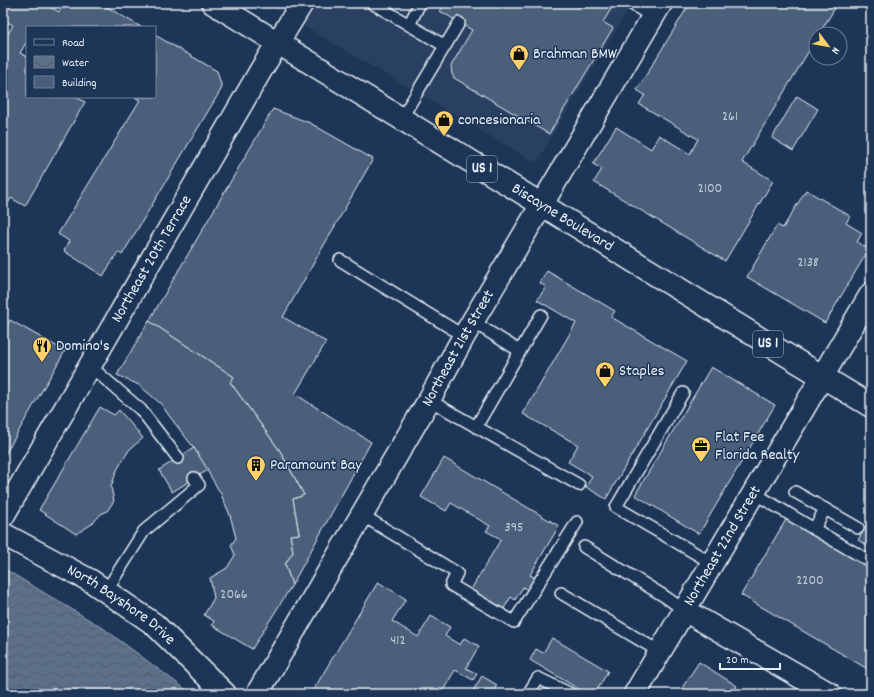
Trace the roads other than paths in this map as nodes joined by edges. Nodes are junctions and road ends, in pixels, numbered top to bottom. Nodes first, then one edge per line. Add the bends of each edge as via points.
1 (213, 3) edge
2 (302, 3) edge
3 (372, 3) edge
4 (420, 3) edge
5 (630, 3) edge
6 (657, 10) edge
7 (459, 22) dead end
8 (409, 25) junction
9 (277, 43) junction
10 (445, 46) junction
11 (401, 119) junction
12 (542, 206) junction
13 (340, 260) dead end
14 (871, 294) edge
15 (541, 315) dead end
16 (469, 329) junction
17 (520, 351) junction
18 (90, 366) junction
19 (823, 377) junction
20 (683, 393) dead end
21 (429, 400) junction
22 (871, 406) edge
23 (476, 427) junction
24 (178, 458) dead end
25 (194, 478) dead end
26 (579, 485) dead end
27 (796, 492) dead end
28 (754, 493) junction
29 (825, 509) junction
30 (362, 515) junction
31 (3, 516) edge
32 (577, 522) dead end
33 (858, 528) dead end
34 (814, 529) junction
35 (3, 534) edge
36 (584, 547) dead end
37 (871, 562) edge
38 (712, 563) junction
39 (106, 591) junction
40 (561, 594) dead end
41 (684, 610) junction
42 (660, 652) junction
43 (225, 694) edge
44 (257, 694) edge
45 (528, 694) edge
46 (571, 694) edge
47 (635, 694) edge
48 (830, 694) edge

1 - 9 street, Biscayne Boulevard / US 1
2 - 9 street, Northeast 20th Terrace
3 - 8 lane
4 - 8 lane
5 - 6 lane
6 - 12 street, Northeast 21st Street
7 - 10 lane
8 - 10 lane
9 - 11 street, Biscayne Boulevard / US 1
9 - 18 street, Northeast 20th Terrace
10 - 11 lane
11 - 12 street, Biscayne Boulevard / US 1
12 - 16 street, Northeast 21st Street
12 - 19 street, Biscayne Boulevard / US 1
13 - 16 lane
14 - 19 street, Northeast 22nd Street
15 - 17 lane
16 - 17 lane
16 - 21 street, Northeast 21st Street
17 - 23 lane
18 - 24 lane via 141,410
18 - 31 street, Northeast 20th Terrace
19 - 22 street, Biscayne Boulevard / US 1
19 - 28 street, Northeast 22nd Street
20 - 38 lane via 616,507
21 - 23 lane
21 - 30 street, Northeast 21st Street
23 - 26 lane
25 - 39 lane via 200,485 144,531
27 - 29 lane
28 - 34 lane
28 - 38 street, Northeast 22nd Street
29 - 33 lane
29 - 34 lane
30 - 32 lane via 457,573 451,585 514,622
30 - 44 street, Northeast 21st Street
34 - 37 lane
35 - 39 street, North Bayshore Drive
36 - 41 lane
38 - 41 street, Northeast 22nd Street
39 - 43 street, North Bayshore Drive via 154,624
40 - 42 lane
41 - 42 street, Northeast 22nd Street
41 - 48 street
42 - 47 street, Northeast 22nd Street
45 - 46 lane via 538,678

